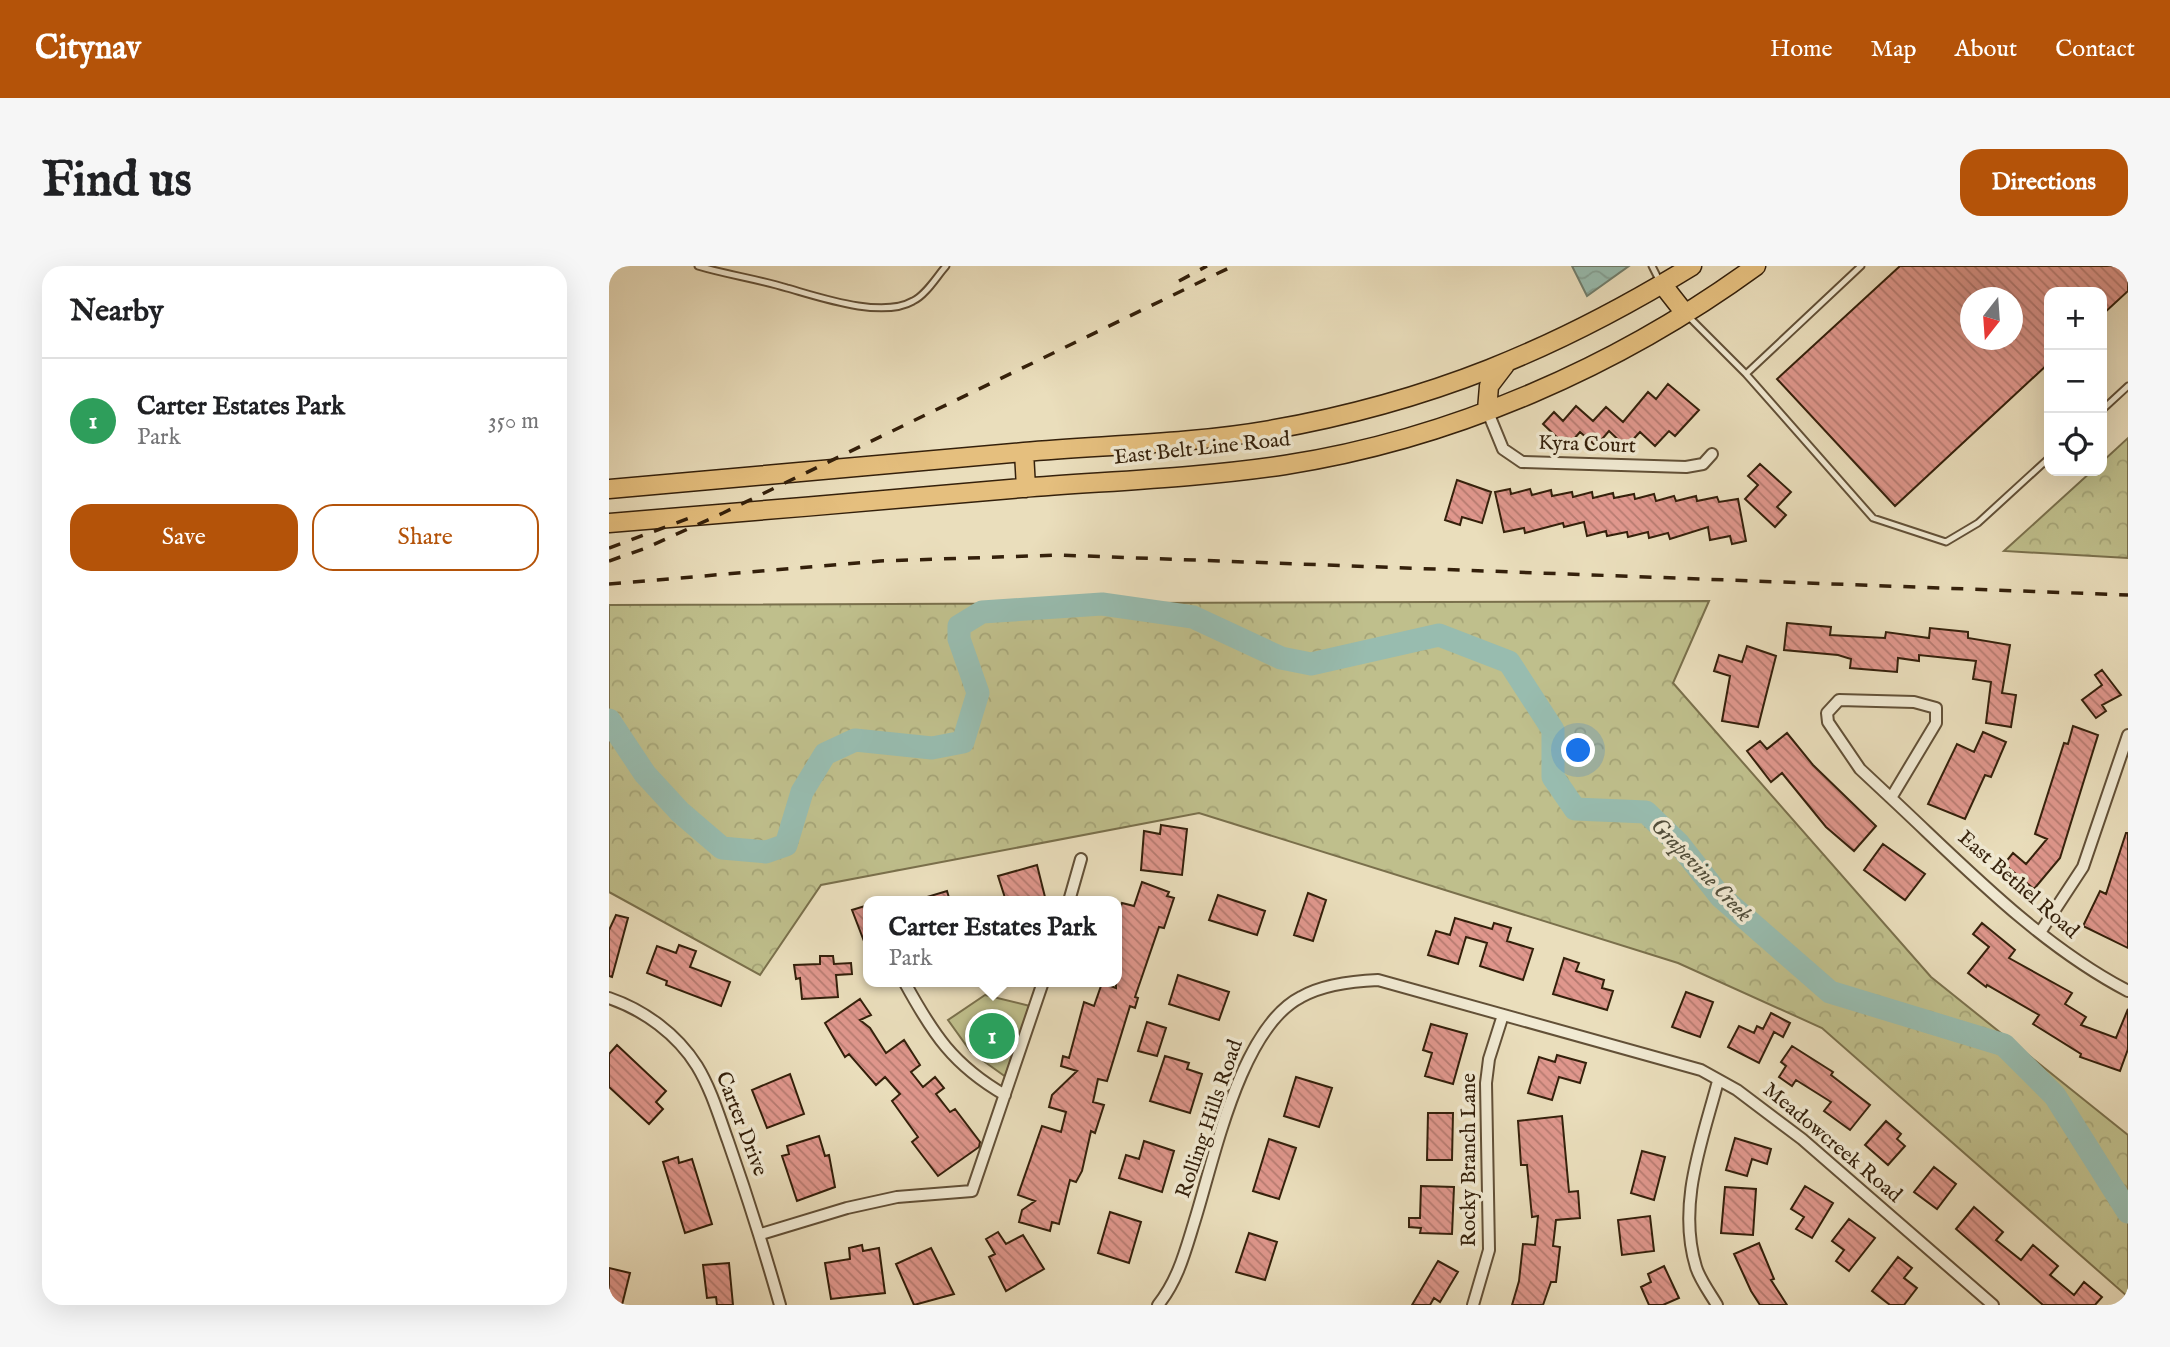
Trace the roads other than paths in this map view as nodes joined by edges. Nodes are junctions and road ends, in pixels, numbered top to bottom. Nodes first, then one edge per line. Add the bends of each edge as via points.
1 (698, 266) edge
2 (946, 266) edge
3 (1652, 266) edge
4 (1692, 266) edge
5 (1756, 266) edge
6 (1861, 266) edge
7 (1662, 284) junction
8 (1684, 312) junction
9 (1505, 365) junction
10 (1746, 374) junction
11 (2128, 386) edge
12 (2107, 405) edge
13 (1487, 410) junction
14 (1024, 452) junction
15 (1712, 454) dead end
16 (2044, 463) edge
17 (1026, 488) junction
18 (609, 489) edge
19 (609, 523) edge
20 (2128, 734) edge
21 (1891, 798) junction
22 (1081, 859) dead end
23 (1070, 896) edge
24 (2041, 931) junction
25 (907, 987) edge
26 (1040, 987) edge
27 (2128, 991) edge
28 (609, 998) edge
29 (1503, 1015) junction
30 (1718, 1080) junction
31 (1005, 1095) junction
32 (761, 1234) junction
33 (780, 1305) edge
34 (1158, 1305) edge
35 (1473, 1305) edge
36 (1717, 1305) edge
37 (1993, 1305) edge

1 - 2 lane via 829,302 893,307 914,301
3 - 7 lane
4 - 7 main road, East Belt Line Road
5 - 8 main road, East Belt Line Road
6 - 10 lane
7 - 8 main road
7 - 9 main road, East Belt Line Road via 1609,316
8 - 10 lane
8 - 13 main road, East Belt Line Road via 1543,389
9 - 13 main road via 1489,386
9 - 14 main road, East Belt Line Road via 1351,414 1267,430
10 - 16 lane via 1873,518 1914,534 1946,542 1978,523
11 - 12 lane
13 - 15 street, Kyra Court via 1503,449 1522,462 1686,467 1703,464
13 - 17 main road, East Belt Line Road via 1449,425 1286,465
14 - 17 main road
14 - 18 main road, East Belt Line Road
17 - 19 main road, East Belt Line Road
20 - 24 street via 2083,867
21 - 21 street, East Bethel Road via 1860,769 1828,722 1826,713 1839,700 1914,702 1936,708 1936,723
21 - 24 street, East Bethel Road
22 - 23 street
24 - 27 street, East Bethel Road via 2082,965
25 - 31 street via 949,1054
26 - 31 street
28 - 32 street, Carter Drive via 652,1020 697,1065
29 - 30 street, Meadowcreek Road via 1700,1070
29 - 34 street, Rolling Hills Road via 1378,980 1353,981 1300,997 1269,1023 1241,1076 1179,1271
29 - 35 street, Rocky Branch Lane via 1486,1083 1489,1250
30 - 36 street via 1688,1207 1697,1270
30 - 37 street, Meadowcreek Road via 1802,1139
31 - 32 street via 972,1191 897,1196
32 - 33 street, Carter Drive

